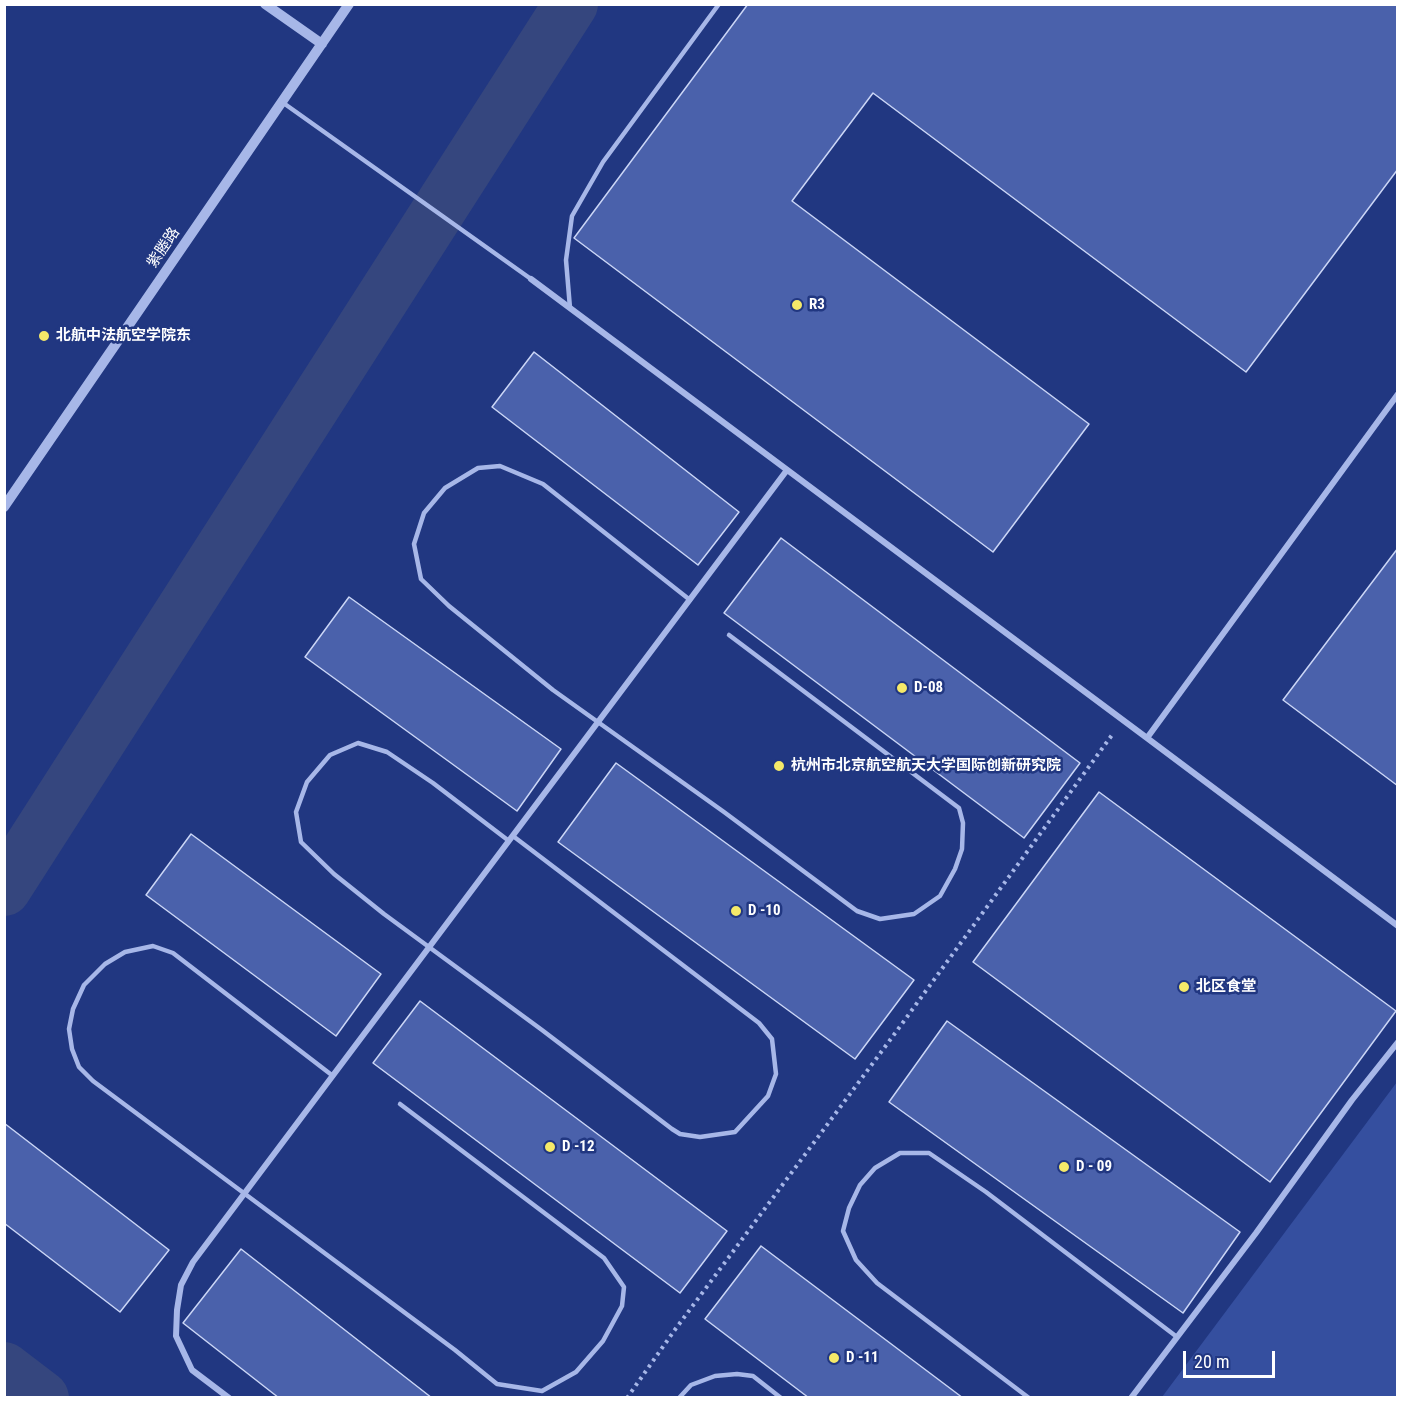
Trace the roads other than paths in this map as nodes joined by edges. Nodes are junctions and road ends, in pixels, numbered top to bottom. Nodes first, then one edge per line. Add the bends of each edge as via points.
1 (266, 4) edge
2 (349, 4) edge
3 (720, 4) edge
4 (322, 44) junction
5 (282, 102) junction
6 (531, 279) joint
7 (570, 308) junction
8 (1398, 394) edge
9 (787, 470) junction
10 (4, 507) edge
11 (690, 600) junction
12 (729, 635) dead end
13 (598, 722) junction
14 (1147, 738) junction
15 (511, 839) junction
16 (1398, 926) edge
17 (430, 947) junction
18 (1398, 1042) edge
19 (333, 1076) junction
20 (400, 1104) dead end
21 (244, 1194) junction
22 (1177, 1337) junction
23 (229, 1398) edge
24 (679, 1398) edge
25 (781, 1398) edge
26 (1029, 1398) edge
27 (1131, 1398) edge

1 - 4 street
2 - 4 street, 紫塍路
3 - 7 lane via 603,162 572,216 566,260
4 - 5 street, 紫塍路
5 - 6 lane
5 - 10 street, 紫塍路
6 - 7 street
7 - 9 street
8 - 14 street
9 - 11 street
9 - 14 street
11 - 13 street
11 - 13 lane via 543,484 500,466 478,468 446,488 424,513 414,544 421,579 449,606
12 - 13 lane via 959,808 962,849 940,896 914,914 880,919 857,911
13 - 15 street
14 - 16 street
15 - 17 street
15 - 17 lane via 387,752 358,743 330,755 307,782 296,812 301,842 334,874
15 - 17 lane via 759,1023 772,1038 774,1050 776,1074 768,1096 735,1132 711,1137 680,1134
17 - 19 street
18 - 22 street
19 - 21 street
19 - 21 lane via 173,953 153,946 125,952 105,964 84,985 69,1029 79,1067 124,1106
20 - 21 lane via 604,1258 624,1287 622,1306 603,1341 576,1372 542,1391 497,1384
21 - 23 street via 193,1262 181,1285 177,1310 176,1336 192,1370
22 - 26 lane via 930,1153 900,1153 875,1168 860,1185 849,1208 843,1231 856,1260 877,1283
22 - 27 street
24 - 25 lane via 691,1385 715,1376 737,1374 753,1376

